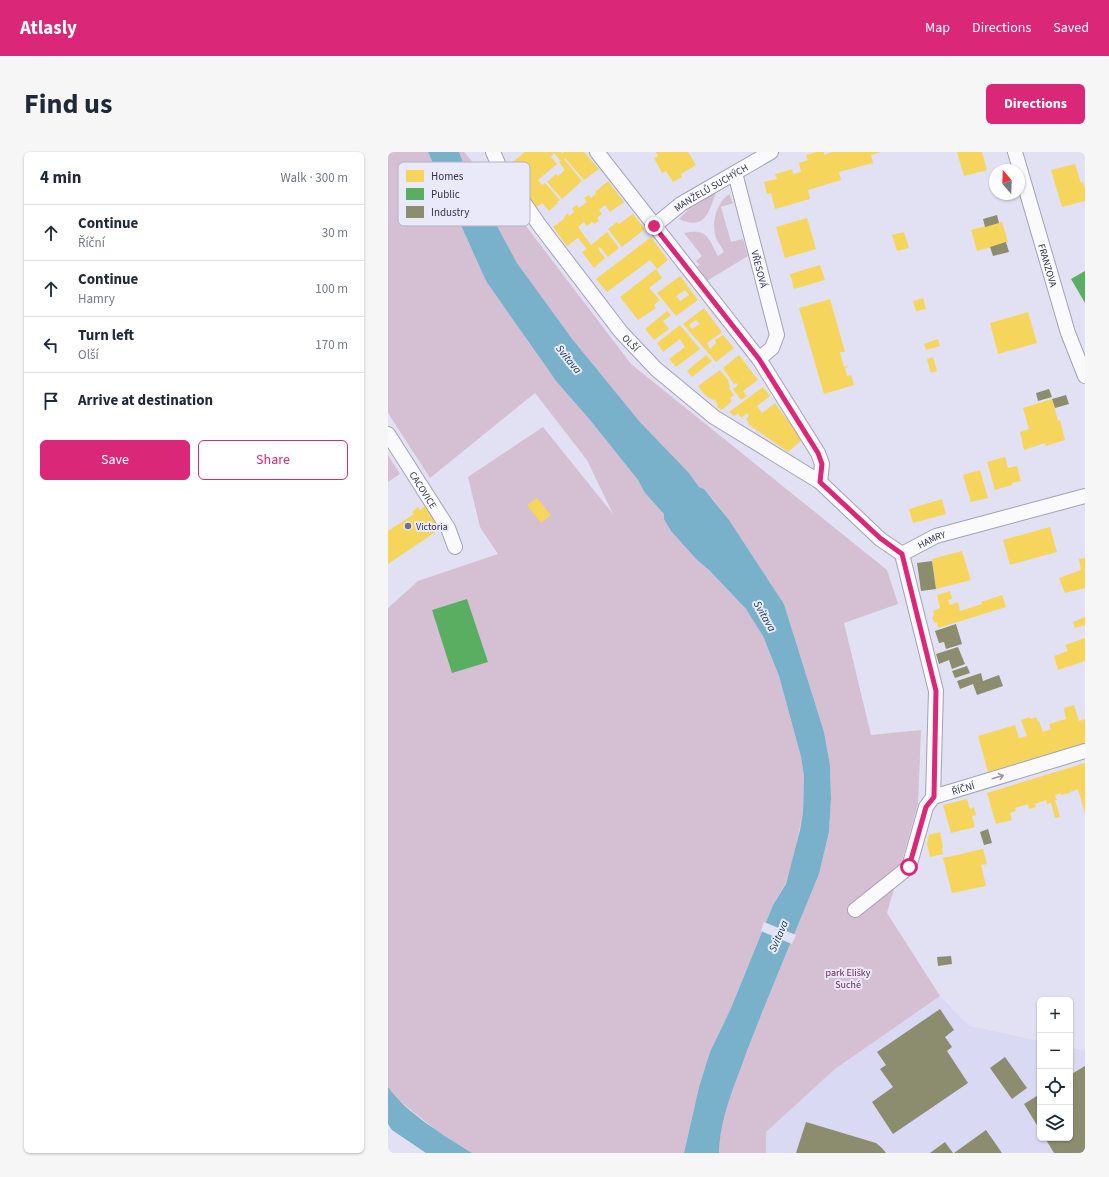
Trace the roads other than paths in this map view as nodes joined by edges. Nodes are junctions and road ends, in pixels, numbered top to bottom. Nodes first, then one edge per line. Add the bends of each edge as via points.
1 (493, 152) edge
2 (597, 152) edge
3 (771, 152) edge
4 (1015, 152) edge
5 (497, 162) edge
6 (735, 173) junction
7 (530, 212) edge
8 (654, 226) junction
9 (759, 359) junction
10 (1085, 376) edge
11 (388, 434) edge
12 (820, 482) junction
13 (1085, 496) edge
14 (455, 547) dead end
15 (902, 554) junction
16 (1085, 751) edge
17 (934, 797) junction
18 (855, 910) dead end

1 - 5 street, OLŠÍ
2 - 8 street
3 - 6 street, MANŽELŮ SUCHÝCH
4 - 10 street, FRANZOVA via 1068,332
6 - 8 street, MANŽELŮ SUCHÝCH via 681,204
6 - 9 street, VŘESOVÁ via 777,335 772,348
7 - 12 street, OLŠÍ via 621,332 656,369 714,417
8 - 9 street
9 - 12 street via 818,453 822,464
11 - 14 street, CACOVICE via 448,528
12 - 15 street, OLŠÍ via 880,538
13 - 15 street, HAMRY via 936,536
15 - 17 street via 936,691
17 -> 16 street, ŘÍČNÍ
17 - 18 street via 926,807 909,867

